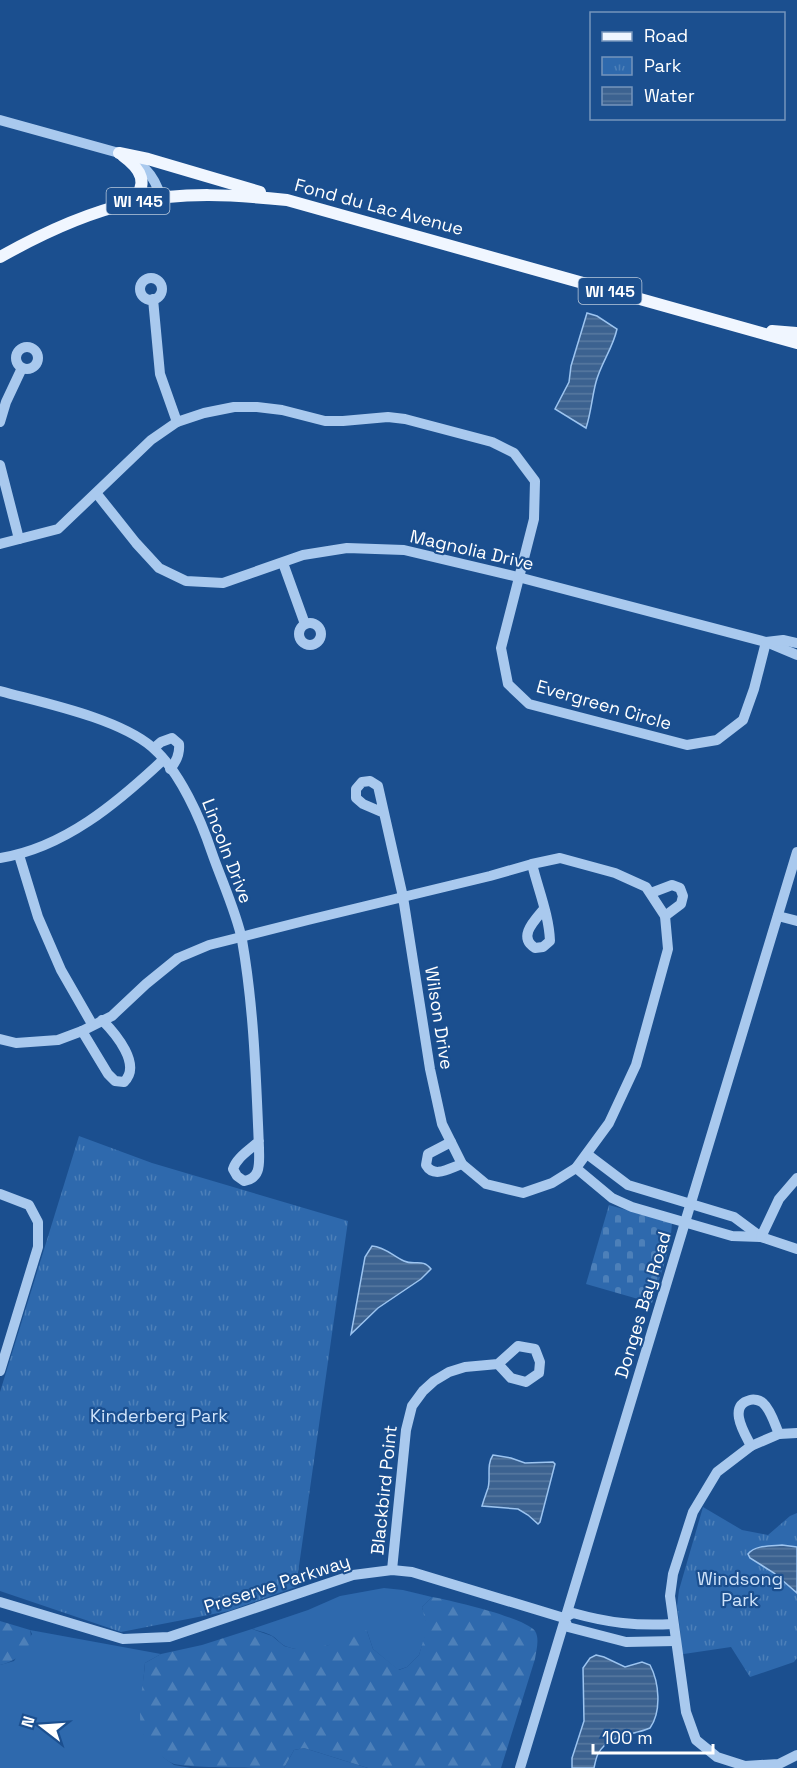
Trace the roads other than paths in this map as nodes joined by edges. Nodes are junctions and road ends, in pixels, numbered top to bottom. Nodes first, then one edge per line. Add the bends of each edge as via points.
1 (0, 120) edge
2 (119, 153) junction
3 (161, 198) junction
4 (287, 200) junction
5 (131, 202) junction
6 (0, 257) edge
7 (153, 299) dead end
8 (750, 329) junction
9 (797, 333) edge
10 (797, 343) edge
11 (22, 368) dead end
12 (0, 422) edge
13 (177, 422) junction
14 (0, 465) edge
15 (97, 494) junction
16 (19, 539) junction
17 (0, 544) edge
18 (283, 563) junction
19 (518, 577) junction
20 (305, 624) dead end
21 (766, 642) junction
22 (797, 644) edge
23 (797, 655) edge
24 (0, 691) edge
25 (154, 748) junction
26 (163, 760) junction
27 (170, 769) junction
28 (384, 813) dead end
29 (797, 852) edge
30 (19, 855) junction
31 (0, 858) edge
32 (532, 864) junction
33 (651, 893) junction
34 (403, 897) junction
35 (544, 909) dead end
36 (665, 916) junction
37 (778, 916) junction
38 (797, 921) edge
39 (242, 937) junction
40 (97, 1022) junction
41 (82, 1031) junction
42 (0, 1039) edge
43 (259, 1140) dead end
44 (451, 1142) junction
45 (587, 1154) junction
46 (462, 1164) junction
47 (576, 1168) junction
48 (797, 1178) edge
49 (0, 1194) edge
50 (691, 1205) junction
51 (685, 1223) junction
52 (761, 1237) junction
53 (796, 1245) edge
54 (498, 1364) dead end
55 (1, 1366) edge
56 (797, 1433) edge
57 (779, 1434) junction
58 (751, 1446) junction
59 (392, 1570) junction
60 (0, 1602) edge
61 (564, 1618) junction
62 (673, 1624) junction
63 (675, 1641) junction
64 (797, 1755) edge
65 (520, 1768) edge

1 - 2 street
2 - 3 street via 146,168
2 - 4 main road
2 - 5 main road via 141,175 140,191
3 - 4 main road, Fond du Lac Avenue / WI 145 via 235,195
3 - 5 main road, Fond du Lac Avenue / WI 145
4 - 8 main road, Fond du Lac Avenue / WI 145
5 - 6 main road, Fond du Lac Avenue / WI 145 via 50,230
7 - 13 street via 160,374
8 - 9 main road, Fond du Lac Avenue / WI 145
8 - 10 main road, Fond du Lac Avenue / WI 145
11 - 12 street
13 - 15 street, Evergreen Circle via 127,461
13 - 19 street, Evergreen Circle via 234,407 257,407 325,421 405,419 492,442 514,453 535,481 534,519
14 - 16 street
15 - 16 street, Evergreen Circle via 58,529
15 - 18 street, Magnolia Drive via 159,568 186,580 223,583
16 - 17 street, Evergreen Circle
18 - 19 street, Magnolia Drive via 303,555 346,548 404,550
18 - 20 street
19 - 21 street, Magnolia Drive
19 - 21 street, Evergreen Circle via 501,648 508,684 529,704 563,713 687,745 717,740 743,720
21 - 22 street, Magnolia Drive via 783,640
21 - 23 street, Magnolia Drive
24 - 25 street, Lincoln Drive via 126,729
25 - 26 street, Lincoln Drive
25 - 27 street via 172,738 179,744 179,754
26 - 27 street, Lincoln Drive
26 - 30 street via 96,816 50,844
27 - 39 street, Lincoln Drive via 202,822
28 - 34 street, Wilson Drive
29 - 37 street, Donges Bay Road
30 - 31 street
30 - 40 street via 52,949
32 - 33 street via 560,858 615,873
32 - 34 street
32 - 35 street
33 - 36 street
33 - 36 street via 672,885 680,888 681,904
34 - 39 street
34 - 44 street, Wilson Drive via 430,1069 442,1124
36 - 45 street via 668,949 636,1065 609,1123
37 - 38 street
37 - 50 street, Donges Bay Road
39 - 40 street via 178,958 112,1016
39 - 43 street, Lincoln Drive via 253,1022
40 - 41 street
40 - 41 street via 110,1028 132,1066 124,1082 115,1081 108,1074
41 - 42 street via 58,1040 16,1043
44 - 46 street, Wilson Drive
44 - 46 street via 428,1154 429,1171 435,1173
45 - 47 street
45 - 50 street via 628,1185
46 - 47 street, Wilson Drive via 486,1184 523,1193 552,1183
47 - 51 street via 612,1198
48 - 52 street via 779,1199
49 - 55 street via 29,1204 38,1222 38,1247
50 - 51 street, Donges Bay Road
50 - 52 street via 734,1217
51 - 52 street via 732,1236
51 - 61 street, Donges Bay Road
52 - 53 street
54 - 59 street, Blackbird Point via 448,1372 423,1391 412,1406 406,1430
56 - 57 street
57 - 58 street
57 - 58 street via 764,1404 751,1400 738,1412
58 - 62 street via 717,1472 693,1512 673,1574
59 - 60 street, Preserve Parkway via 353,1575 169,1636 123,1639
59 - 61 street, Preserve Parkway via 412,1572
61 - 62 street via 573,1613 636,1626
61 - 63 street via 568,1626 626,1642
61 - 65 street, Donges Bay Road
62 - 63 street
63 - 64 street via 686,1712 696,1740 717,1757 745,1766 779,1764

